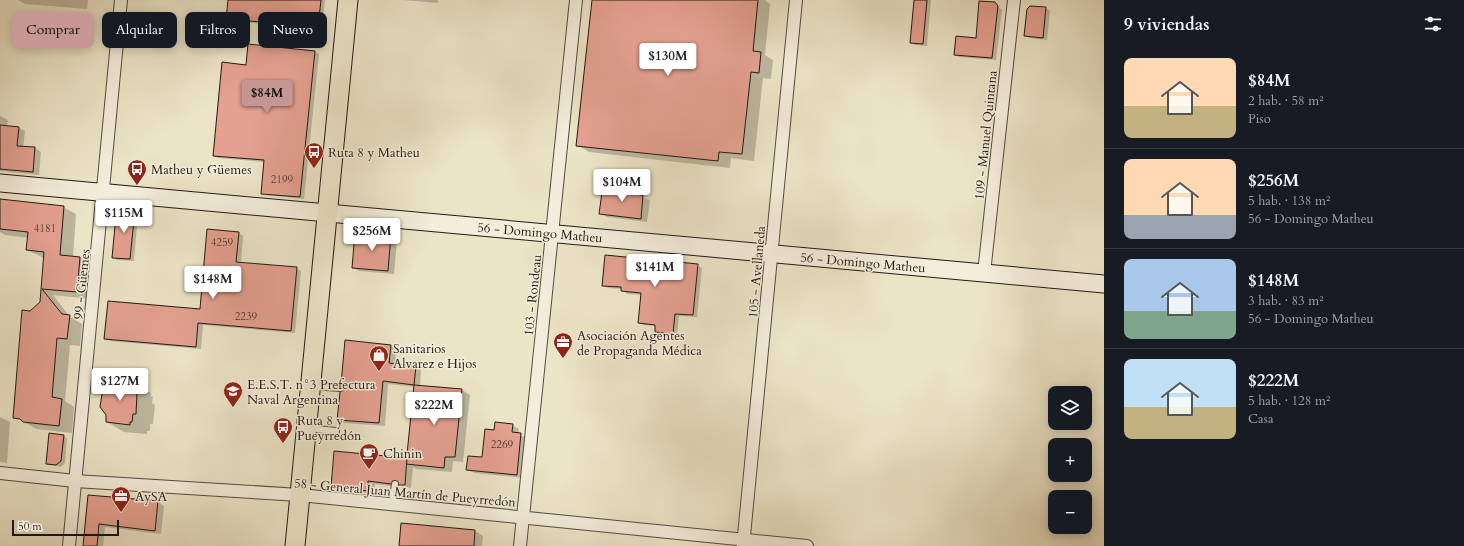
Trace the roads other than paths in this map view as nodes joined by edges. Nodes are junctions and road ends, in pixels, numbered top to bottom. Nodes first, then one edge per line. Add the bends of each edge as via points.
1 (121, 0) edge
2 (348, 0) edge
3 (576, 0) edge
4 (796, 0) edge
5 (1014, 0) edge
6 (0, 183) edge
7 (104, 192) junction
8 (328, 213) junction
9 (553, 233) junction
10 (772, 254) junction
11 (984, 273) junction
12 (1104, 284) edge
13 (311, 386) junction
14 (340, 388) dead end
15 (306, 428) junction
16 (336, 431) dead end
17 (0, 473) edge
18 (75, 481) junction
19 (395, 484) dead end
20 (300, 495) junction
21 (392, 504) junction
22 (523, 517) junction
23 (744, 543) edge
24 (69, 546) edge
25 (295, 546) edge
26 (520, 546) edge
27 (807, 546) edge

1 - 7 street, 99 - Güemes
2 - 8 main road
3 - 9 street, 103 - Rondeau
4 - 10 street, 105 - Avellaneda
5 - 11 street, 109 - Manuel Quintana
6 - 7 street, 56 - Domingo Matheu
7 - 8 street, 56 - Domingo Matheu
7 - 18 street, 99 - Güemes
8 - 9 street, 56 - Domingo Matheu
8 - 13 main road
9 - 10 street, 56 - Domingo Matheu
9 - 22 street, 103 - Rondeau
10 - 11 street, 56 - Domingo Matheu
10 - 23 street, 105 - Avellaneda
11 - 12 street, 56 - Domingo Matheu
13 - 14 lane
13 - 15 main road
15 - 16 lane
15 - 20 main road
17 - 18 street, 58 - General Juan Martín de Pueyrredón
18 - 20 street, 58 - General Juan Martín de Pueyrredón
18 - 24 street, 99 - Güemes
19 - 21 lane
20 - 21 street, 58 - General Juan Martín de Pueyrredón
20 - 25 main road
21 - 22 street, 58 - General Juan Martín de Pueyrredón
22 - 23 street, 58 - General Juan Martín de Pueyrredón
22 - 26 street, 103 - Rondeau
23 - 27 street, 58 - General Juan Martín de Pueyrredón

